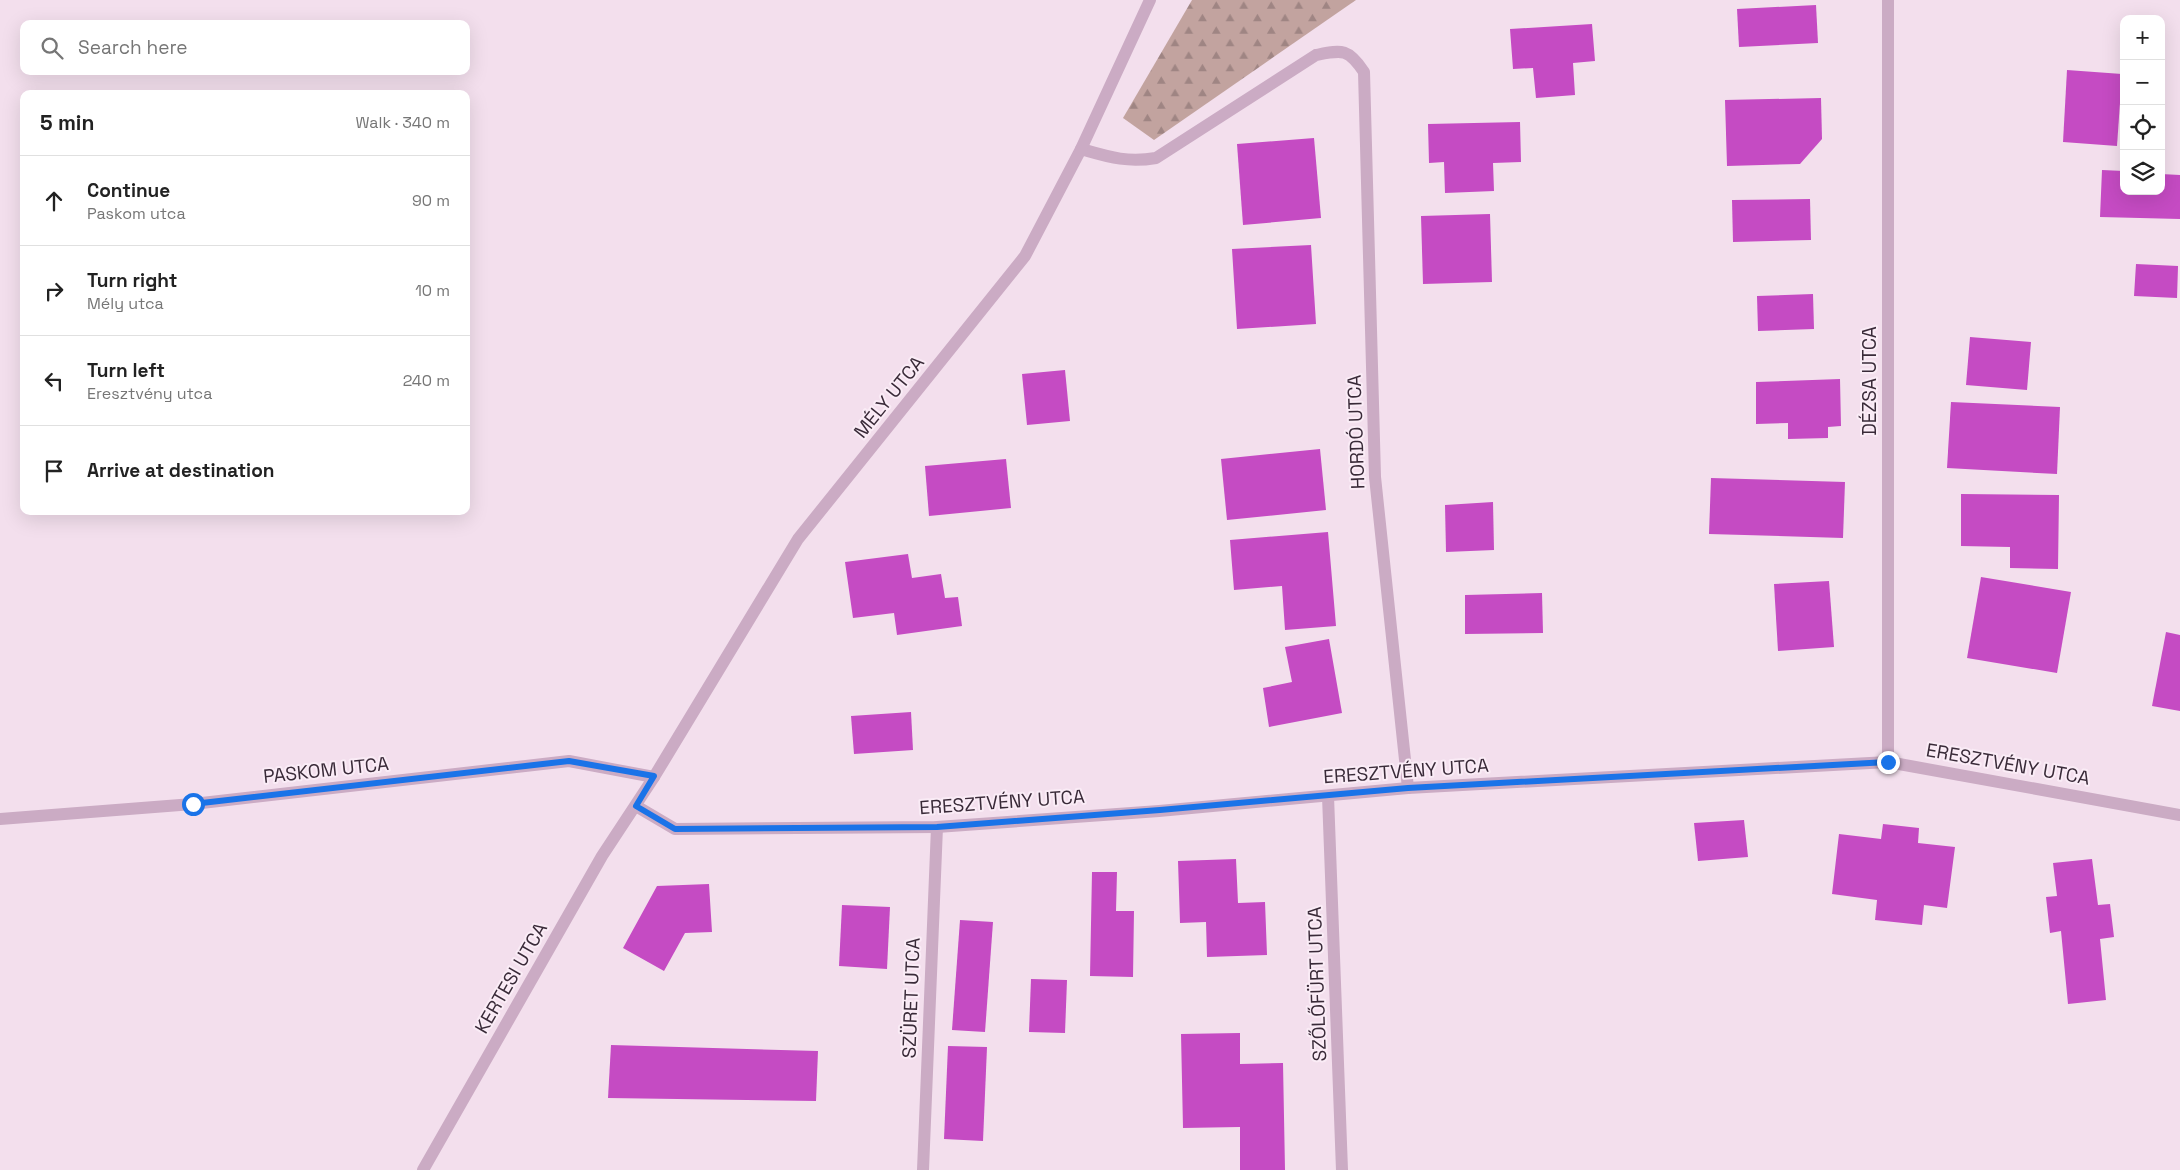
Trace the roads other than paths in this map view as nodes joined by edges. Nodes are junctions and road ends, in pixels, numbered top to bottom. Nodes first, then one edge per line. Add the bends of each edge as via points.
1 (1150, 0) edge
2 (1888, 0) edge
3 (1081, 149) junction
4 (1888, 762) junction
5 (654, 776) junction
6 (1408, 788) junction
7 (1328, 796) junction
8 (636, 806) junction
9 (2180, 815) edge
10 (0, 820) edge
11 (937, 827) junction
12 (423, 1170) edge
13 (923, 1170) edge
14 (1342, 1170) edge

1 - 3 street, MÉLY UTCA
2 - 4 street, DÉZSA UTCA
3 - 5 street, MÉLY UTCA via 1026,256 798,539
3 - 6 street, HORDÓ UTCA via 1120,160 1156,158 1316,55 1340,51 1355,59 1364,72 1376,477
4 - 6 street, ERESZTVÉNY UTCA
4 - 9 street, ERESZTVÉNY UTCA
5 - 8 street, MÉLY UTCA
5 - 10 street, PASKOM UTCA via 569,761 193,804
6 - 7 street, ERESZTVÉNY UTCA
7 - 11 street, ERESZTVÉNY UTCA
7 - 14 street, SZŐLŐFÜRT UTCA
8 - 11 street, ERESZTVÉNY UTCA via 675,829
8 - 12 street, KERTESI UTCA via 602,856
11 - 13 street, SZÜRET UTCA

